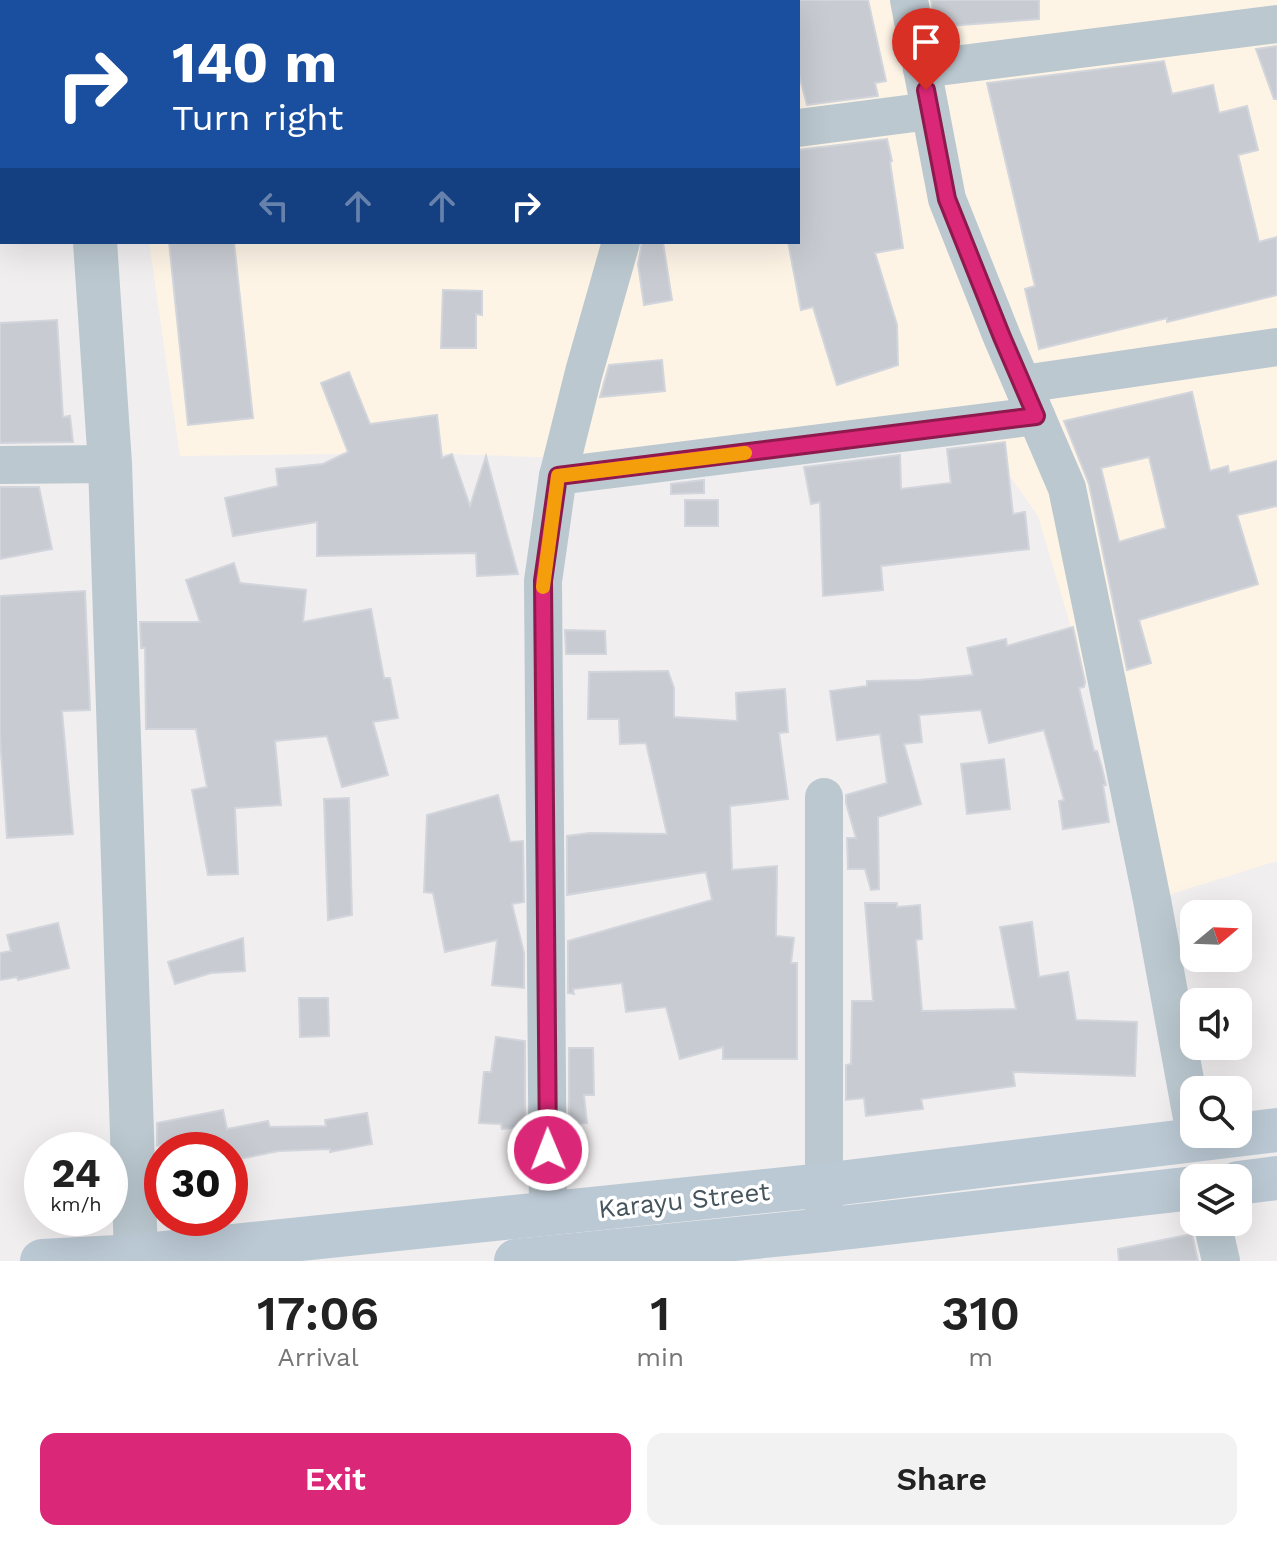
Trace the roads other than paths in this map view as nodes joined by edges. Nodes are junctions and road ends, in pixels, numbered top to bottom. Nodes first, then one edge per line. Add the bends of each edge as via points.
1 (909, 0) edge
2 (1277, 24) edge
3 (922, 69) junction
4 (930, 111) junction
5 (800, 128) edge
6 (95, 244) edge
7 (620, 244) edge
8 (1277, 347) edge
9 (1029, 400) junction
10 (110, 464) junction
11 (0, 465) edge
12 (558, 476) junction
13 (824, 797) dead end
14 (1184, 1076) edge
15 (1277, 1130) edge
16 (1252, 1135) edge
17 (1180, 1147) edge
18 (1277, 1178) edge
19 (1252, 1181) edge
20 (824, 1185) junction
21 (1180, 1190) edge
22 (548, 1214) junction
23 (824, 1230) junction
24 (1215, 1236) edge
25 (136, 1256) junction
26 (42, 1261) edge
27 (516, 1261) edge
28 (1221, 1261) edge

1 - 3 street
2 - 3 street
3 - 4 street
4 - 5 street
4 - 9 street via 947,199
6 - 10 street
7 - 12 street
8 - 9 street
9 - 12 street
9 - 14 street via 1067,488
10 - 11 street
10 - 25 street
12 - 22 street via 543,581
13 - 20 street
15 - 16 main road, Karayu Street
17 - 20 main road, Karayu Street
18 - 19 main road
20 - 22 main road, Karayu Street
20 - 23 street
21 - 23 main road, Karayu Street
22 - 25 main road, Karayu Street
23 - 27 main road, Karayu Street
24 - 28 street
25 - 26 main road, Karayu Street

